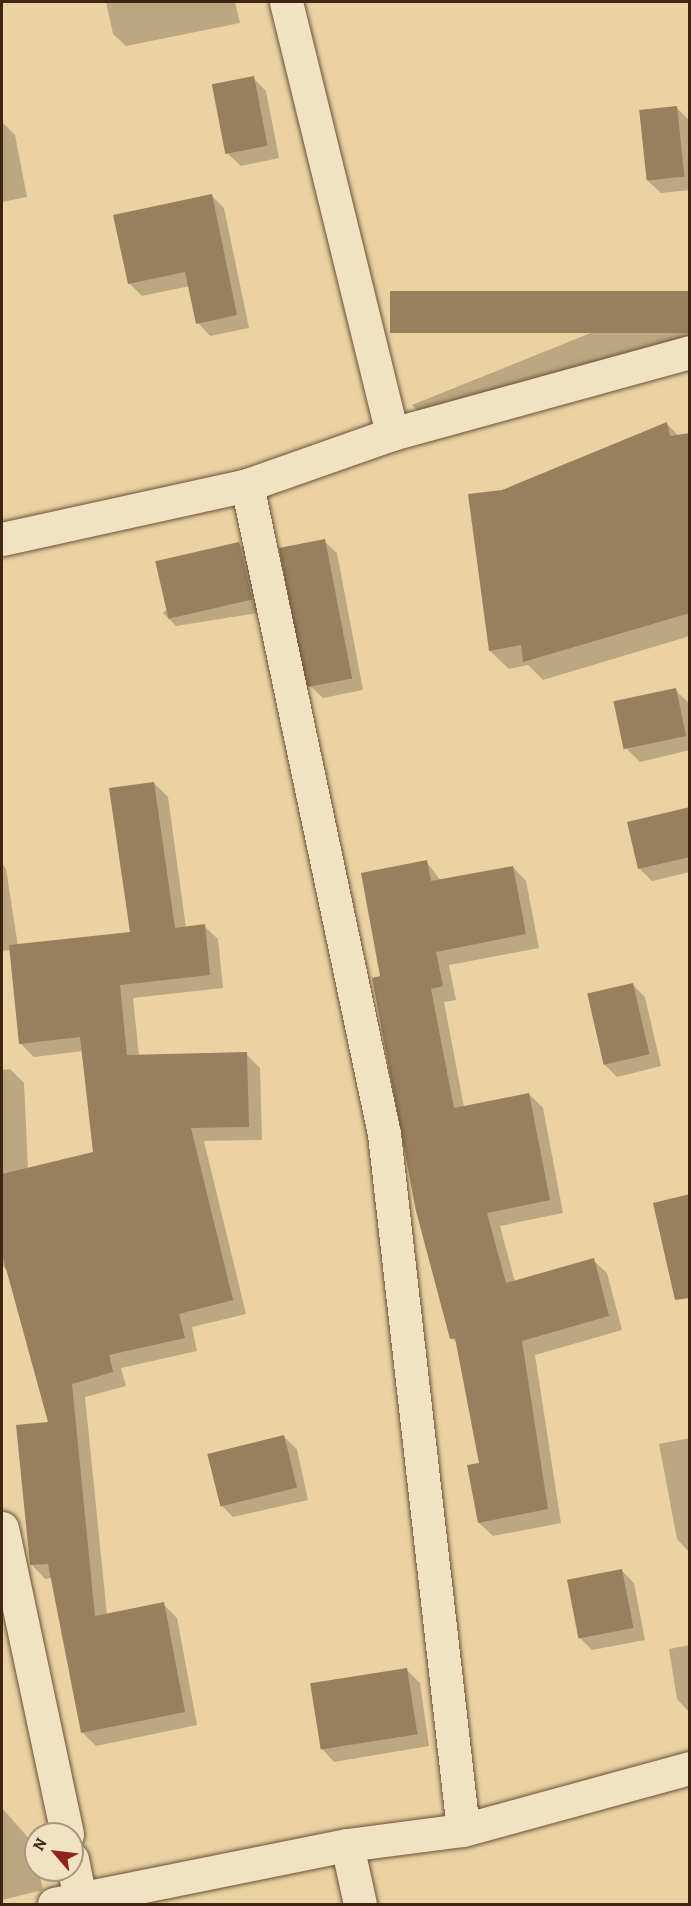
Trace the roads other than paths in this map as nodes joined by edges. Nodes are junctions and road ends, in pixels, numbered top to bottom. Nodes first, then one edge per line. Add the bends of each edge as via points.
1 (286, 2) edge
2 (690, 352) edge
3 (392, 434) junction
4 (247, 485) junction
5 (2, 539) edge
6 (2, 1528) edge
7 (690, 1768) edge
8 (64, 1822) edge
9 (463, 1830) junction
10 (347, 1845) junction
11 (69, 1882) edge
12 (67, 1902) edge
13 (360, 1905) edge

1 - 3 street
2 - 3 street
3 - 4 street
4 - 5 street
4 - 9 street via 384,1134
6 - 8 street
7 - 9 street
9 - 10 street
10 - 12 street
10 - 13 street
11 - 12 street

